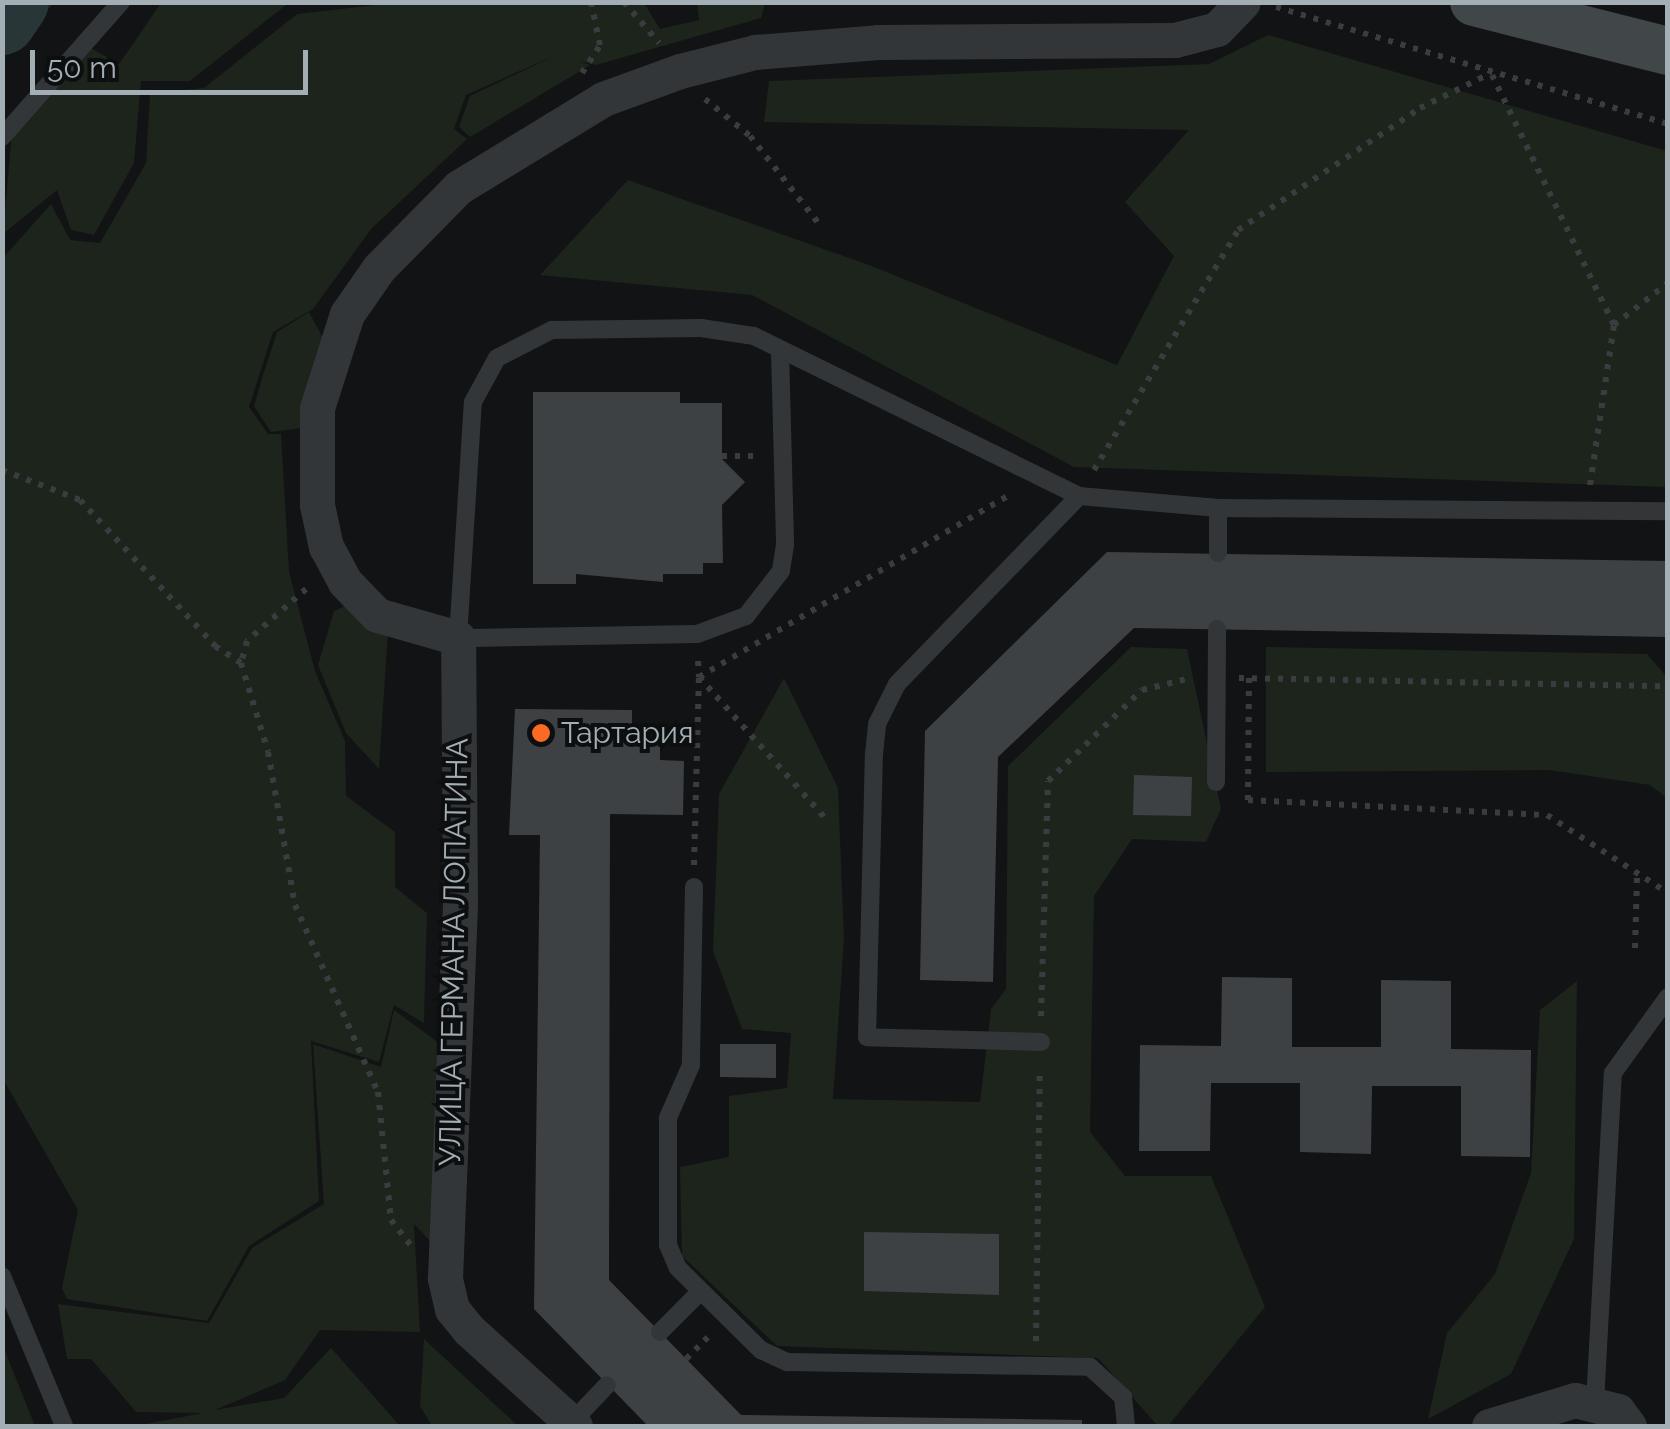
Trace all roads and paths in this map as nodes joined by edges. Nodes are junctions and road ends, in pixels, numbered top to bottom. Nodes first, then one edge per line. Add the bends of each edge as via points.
1 (121, 2) edge
2 (591, 2) edge
3 (624, 2) edge
4 (1243, 2) edge
5 (1260, 2) edge
6 (1474, 2) edge
7 (1668, 51) edge
8 (680, 71) junction
9 (1492, 73) junction
10 (584, 80) dead end
11 (1668, 124) edge
12 (2, 138) edge
13 (819, 224) dead end
14 (1668, 283) edge
15 (1614, 325) junction
16 (780, 350) junction
17 (722, 456) dead end
18 (760, 456) dead end
19 (2, 470) edge
20 (1041, 478) junction
21 (1079, 496) junction
22 (1218, 508) junction
23 (1668, 511) edge
24 (1586, 512) junction
25 (1218, 554) dead end
26 (306, 589) dead end
27 (1217, 630) dead end
28 (697, 634) junction
29 (458, 638) junction
30 (241, 664) junction
31 (699, 677) junction
32 (1217, 678) junction
33 (1249, 678) junction
34 (1668, 686) edge
35 (1216, 782) dead end
36 (828, 820) dead end
37 (1637, 876) junction
38 (694, 886) joint
39 (1668, 893) edge
40 (1636, 948) dead end
41 (1668, 997) edge
42 (1041, 1042) junction
43 (425, 1265) dead end
44 (2, 1276) edge
45 (701, 1292) junction
46 (660, 1332) dead end
47 (1036, 1367) junction
48 (607, 1385) dead end
49 (1595, 1403) junction
50 (573, 1424) edge
51 (64, 1426) edge
52 (1126, 1426) edge
53 (1489, 1426) edge
54 (1629, 1426) edge

1 - 12 lane
2 - 10 path via 600,45 581,64
3 - 8 path
4 - 8 street via 1216,29 1175,40 878,42 754,52
5 - 9 path
6 - 7 main road
8 - 13 path via 750,136
8 - 29 street via 604,99 459,187 378,268 330,351 317,408 317,505 345,582 377,615
9 - 11 path
9 - 15 path
9 - 21 path via 1420,108 1238,230
14 - 15 path
15 - 24 path
16 - 20 lane
16 - 28 lane via 782,571 746,616
16 - 29 lane via 726,330 588,326 536,336 497,358 473,402 468,431
17 - 18 path
19 - 30 path via 80,500 215,646
20 - 21 lane
20 - 31 path via 926,537 749,654
21 - 22 lane
21 - 42 lane via 897,684 881,712 874,754 867,1037
22 - 24 lane
22 - 25 lane
23 - 24 lane
26 - 30 path via 247,640
27 - 32 lane
28 - 29 lane
28 - 31 path
29 - 50 street, УЛИЦА ГЕРМАНА ЛОПАТИНА via 460,904 445,1278 452,1309 469,1330
30 - 43 path via 268,752 296,904 378,1092 391,1220
31 - 36 path
31 - 38 path
32 - 33 path
32 - 35 lane
32 - 42 path via 1142,690 1048,781
33 - 34 path
33 - 37 path via 1248,800 1547,815
37 - 39 path
37 - 40 path
38 - 45 lane via 691,1065 668,1118 668,1245
41 - 49 lane via 1613,1073
42 - 47 path
44 - 51 lane
45 - 46 lane
45 - 47 lane via 761,1350 787,1362
47 - 52 lane via 1090,1368 1110,1378 1123,1396
48 - 50 lane
49 - 53 street via 1544,1406
49 - 54 street via 1618,1412

